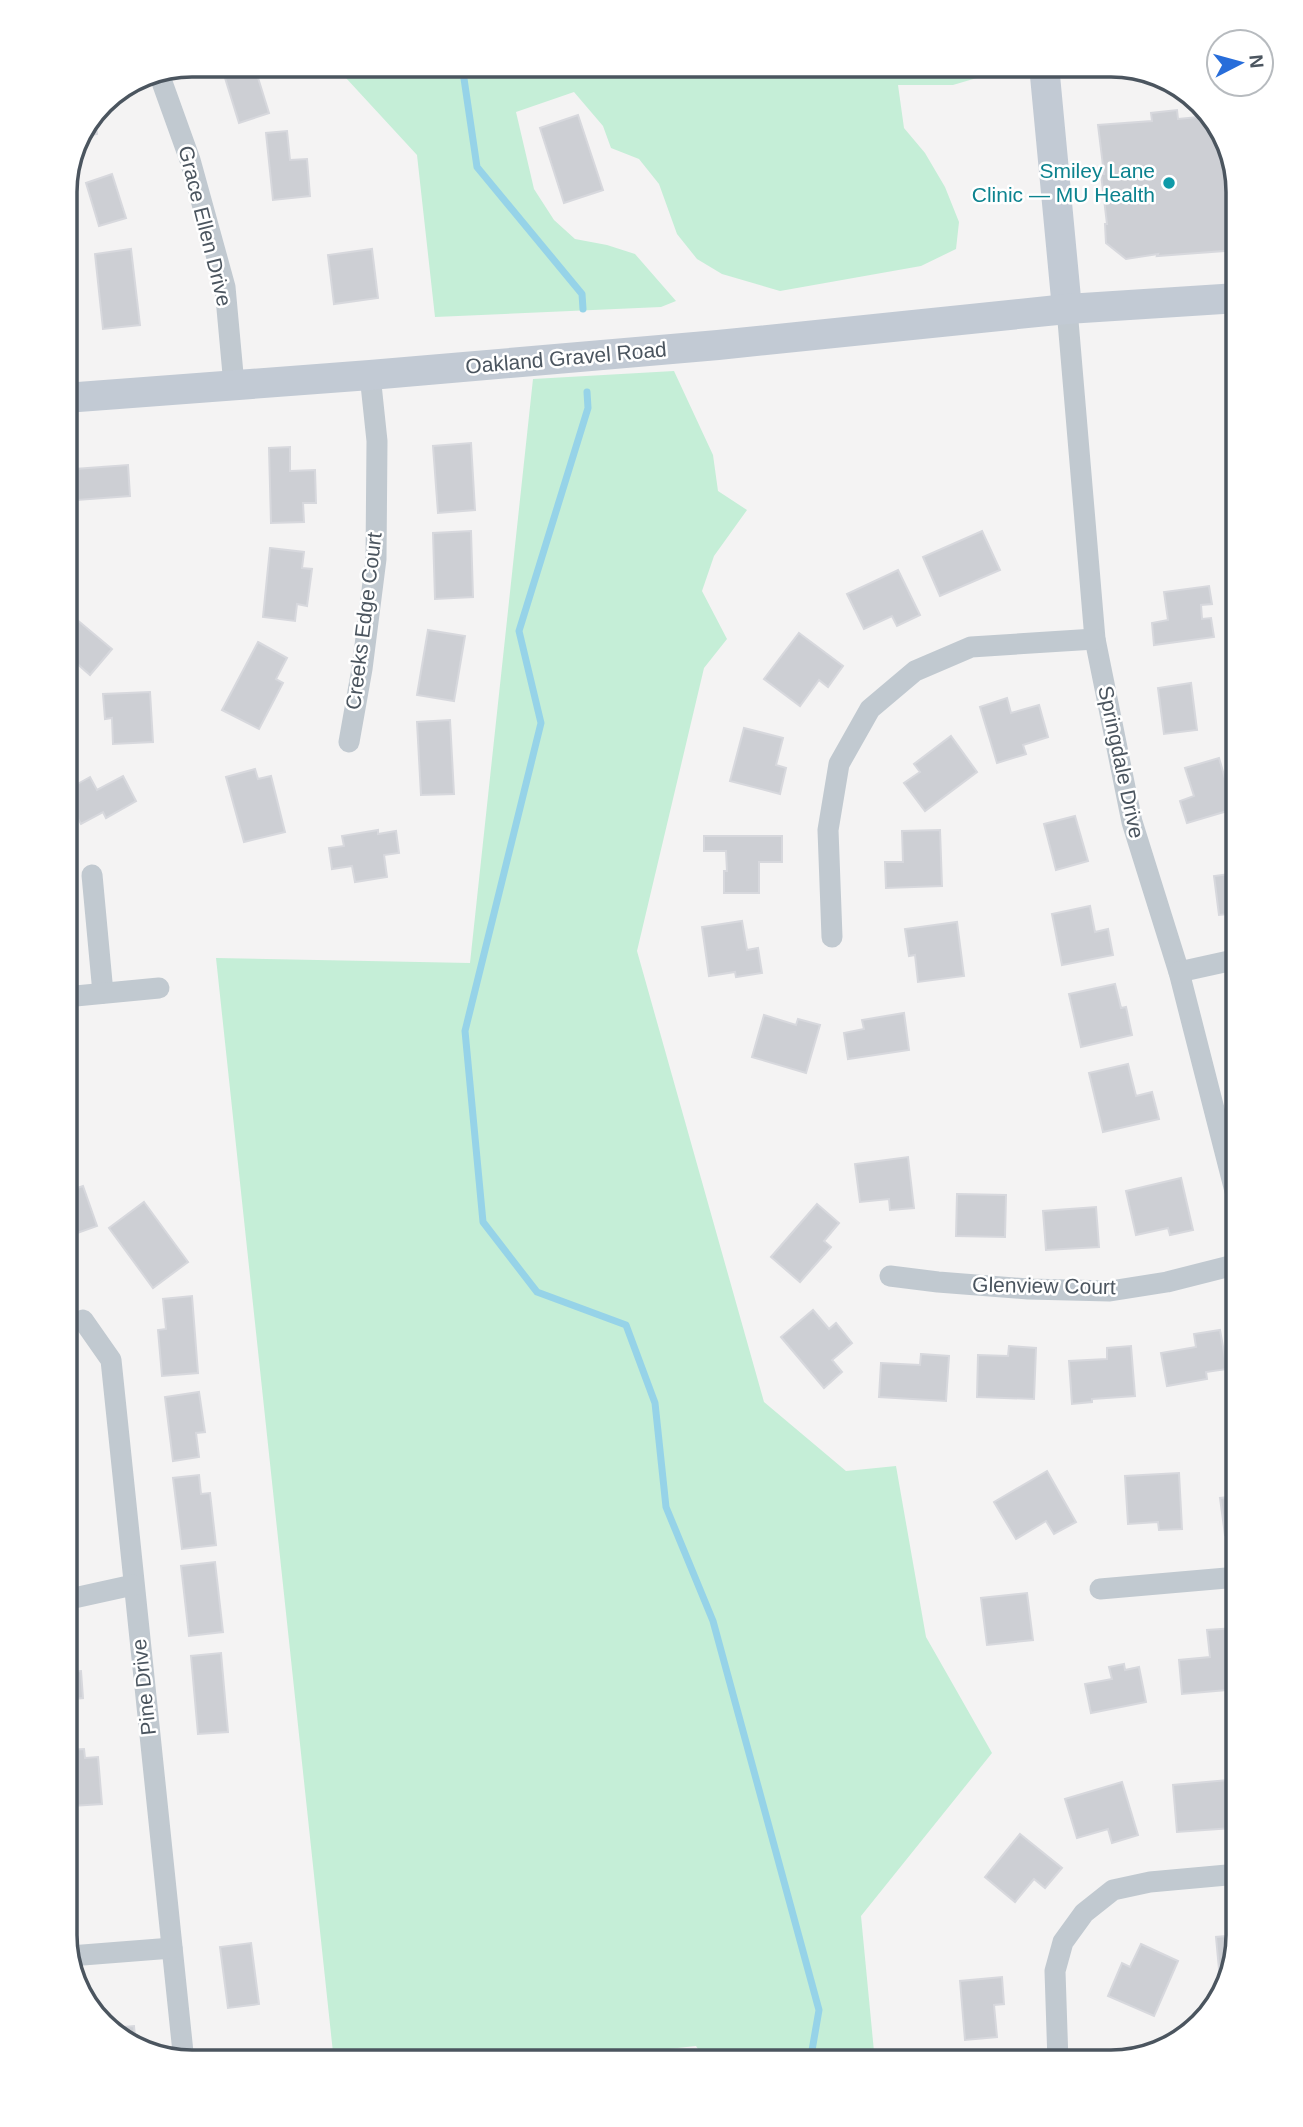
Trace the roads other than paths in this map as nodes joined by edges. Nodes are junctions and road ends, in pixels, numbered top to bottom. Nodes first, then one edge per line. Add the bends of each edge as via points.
1 (1045, 77) edge
2 (162, 81) edge
3 (1226, 299) edge
4 (1067, 309) junction
5 (370, 375) junction
6 (234, 385) junction
7 (77, 397) edge
8 (1095, 639) junction
9 (349, 742) dead end
10 (92, 875) dead end
11 (832, 937) dead end
12 (1226, 962) edge
13 (1179, 972) junction
14 (159, 988) dead end
15 (103, 993) junction
16 (77, 996) edge
17 (1226, 1156) edge
18 (1226, 1267) edge
19 (890, 1276) dead end
20 (83, 1320) dead end
21 (1226, 1578) edge
22 (133, 1585) junction
23 (1100, 1589) dead end
24 (77, 1597) edge
25 (1226, 1875) edge
26 (172, 1948) junction
27 (79, 1955) edge
28 (183, 2050) edge
29 (1058, 2050) edge

1 - 4 street
2 - 6 street, Grace Ellen Drive via 190,160 225,288
3 - 4 street, Oakland Gravel Road
4 - 5 street, Oakland Gravel Road
4 - 8 street, Springdale Drive
5 - 6 street, Oakland Gravel Road
5 - 9 street, Creeks Edge Court via 377,441 376,559
6 - 7 street, Oakland Gravel Road
8 - 11 street via 971,647 915,671 870,709 839,764 828,830
8 - 13 street, Springdale Drive via 1132,822
10 - 15 street
12 - 13 street
13 - 17 street, Springdale Drive
14 - 15 street
15 - 16 street
18 - 19 street, Glenview Court via 1110,1291 1028,1289
20 - 22 street, Pine Drive via 111,1360
21 - 23 street
22 - 24 street
22 - 26 street, Pine Drive
25 - 29 street via 1113,1890 1084,1913 1063,1942 1055,1971
26 - 27 street
26 - 28 street, Pine Drive

